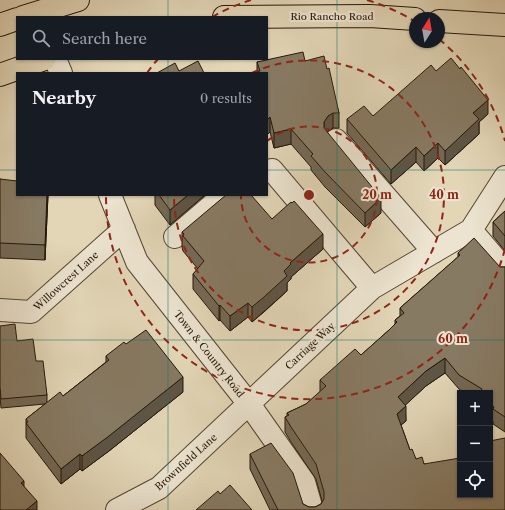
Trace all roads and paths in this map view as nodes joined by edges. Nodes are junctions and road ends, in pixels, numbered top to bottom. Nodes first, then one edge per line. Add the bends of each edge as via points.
1 (78, 0) edge
2 (29, 16) edge
3 (268, 17) edge
4 (409, 19) edge
5 (16, 20) edge
6 (445, 21) edge
7 (0, 25) edge
8 (505, 25) edge
9 (42, 60) edge
10 (55, 60) edge
11 (61, 72) edge
12 (0, 75) edge
13 (336, 140) edge
14 (268, 171) edge
15 (505, 177) edge
16 (110, 196) edge
17 (223, 196) edge
18 (124, 229) junction
19 (471, 230) junction
20 (174, 237) dead end
21 (434, 252) junction
22 (505, 270) edge
23 (372, 288) junction
24 (0, 310) edge
25 (248, 404) junction
26 (117, 510) edge
27 (312, 510) edge

1 - 2 main road
3 - 4 main road, Rio Rancho Road via 370,16
5 - 7 main road
6 - 8 main road
9 - 12 main road
10 - 11 street
13 - 21 street
14 - 23 street via 272,170
15 - 19 street, Carriage Way
16 - 18 street, Town & Country Road
17 - 20 street
18 - 24 street, Willowcrest Lane via 31,312
18 - 25 street, Town & Country Road via 137,262
19 - 21 street, Carriage Way
19 - 22 street
21 - 23 street, Carriage Way
23 - 25 street, Carriage Way
25 - 26 street, Brownfield Lane via 160,488
25 - 27 street, Town & Country Road via 304,482

